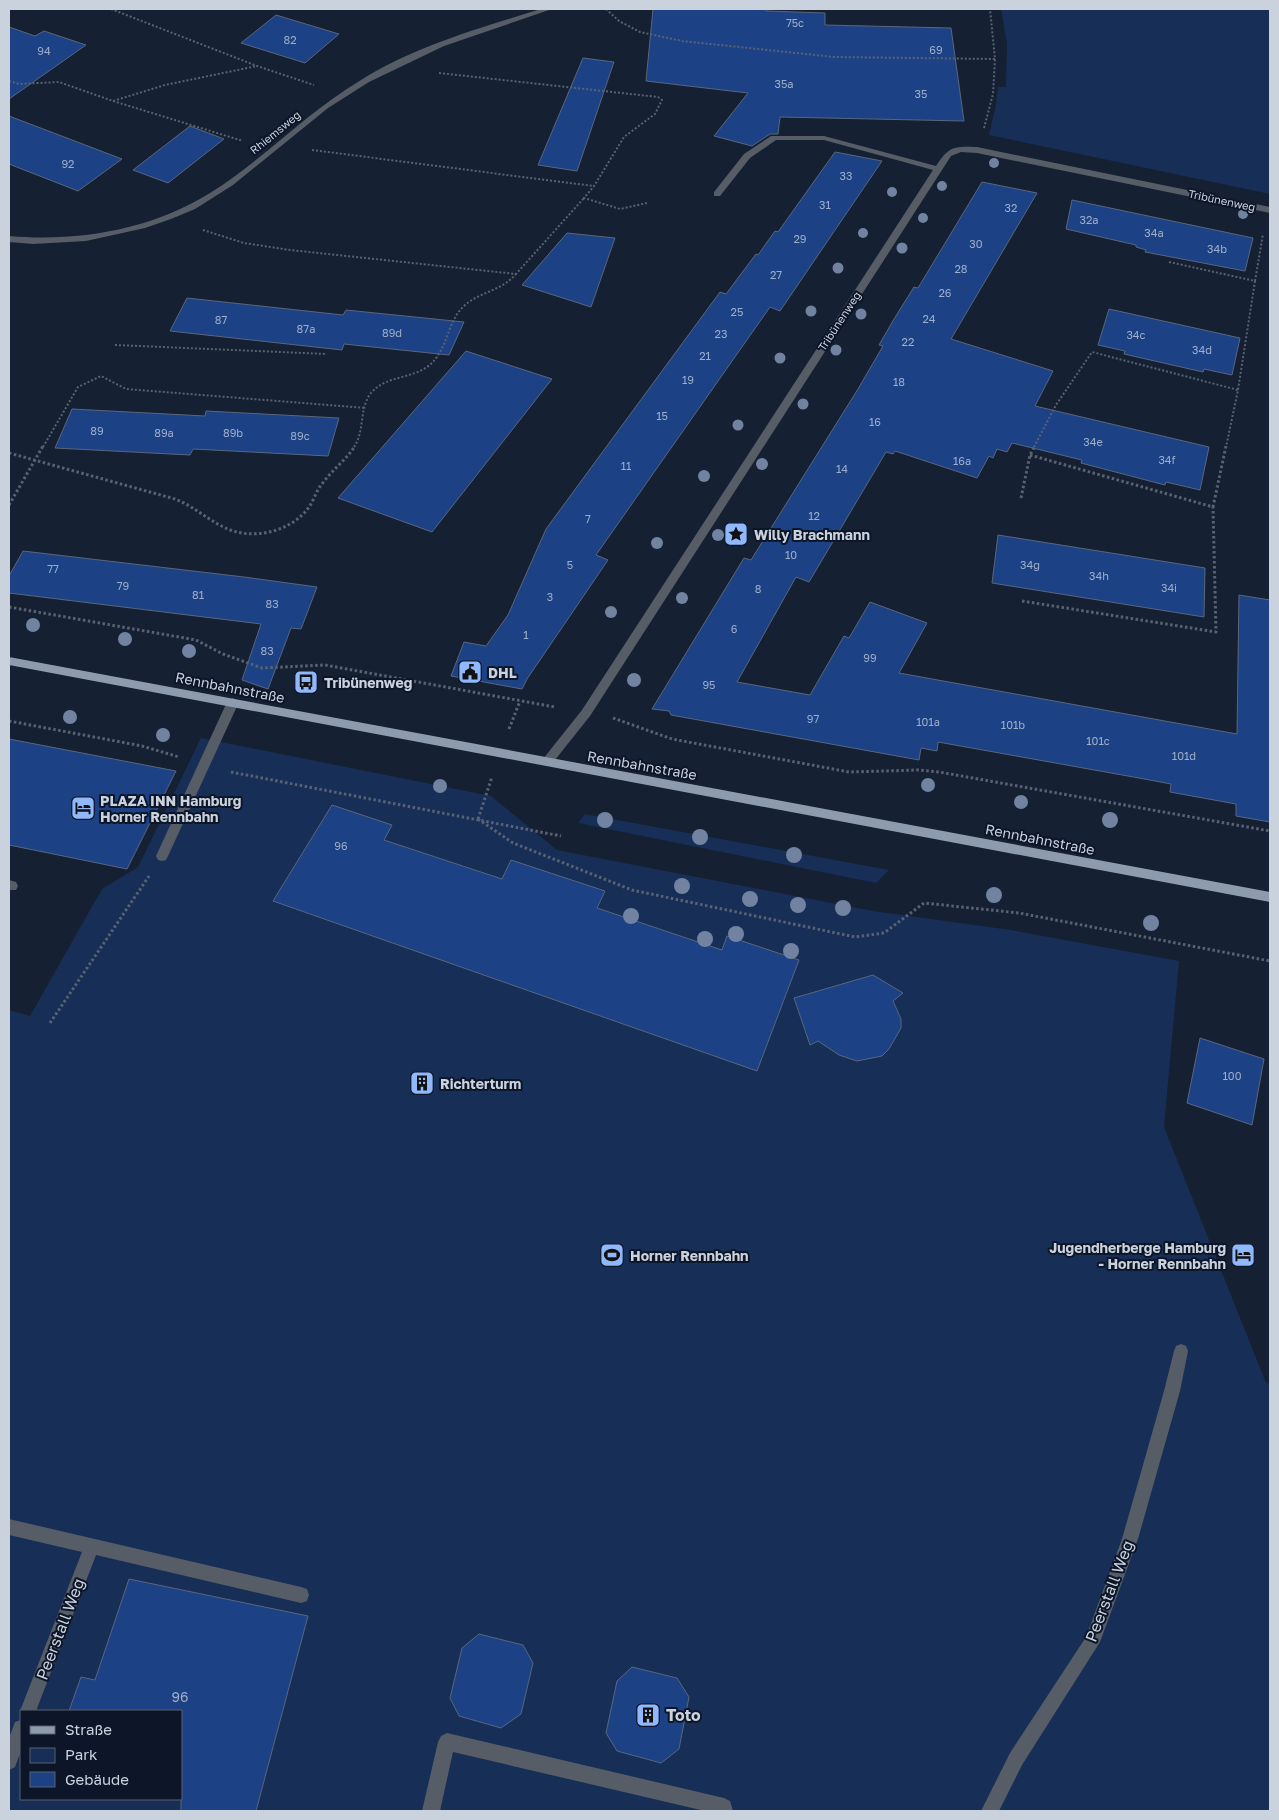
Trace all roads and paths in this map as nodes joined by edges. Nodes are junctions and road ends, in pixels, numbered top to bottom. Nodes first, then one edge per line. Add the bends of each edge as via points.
1 (111, 9) edge
2 (548, 9) edge
3 (606, 9) edge
4 (990, 9) edge
5 (995, 59) junction
6 (257, 66) junction
7 (436, 73) dead end
8 (9, 81) edge
9 (342, 94) junction
10 (113, 101) junction
11 (273, 148) junction
12 (977, 150) junction
13 (938, 169) junction
14 (594, 186) junction
15 (717, 194) dead end
16 (584, 198) junction
17 (647, 203) dead end
18 (1269, 209) edge
19 (197, 229) dead end
20 (9, 239) edge
21 (1169, 262) dead end
22 (516, 274) junction
23 (1255, 280) junction
24 (115, 345) dead end
25 (327, 354) dead end
26 (1238, 390) junction
27 (366, 408) junction
28 (9, 452) edge
29 (1030, 455) junction
30 (36, 458) junction
31 (1021, 498) dead end
32 (9, 505) edge
33 (1213, 507) junction
34 (1022, 601) dead end
35 (9, 607) edge
36 (9, 661) edge
37 (520, 701) junction
38 (233, 702) junction
39 (557, 708) dead end
40 (607, 717) dead end
41 (9, 721) edge
42 (511, 724) dead end
43 (547, 762) junction
44 (204, 766) junction
45 (490, 784) dead end
46 (478, 819) junction
47 (1270, 831) edge
48 (561, 836) dead end
49 (162, 856) joint
50 (1270, 897) edge
51 (1270, 961) edge
52 (50, 1023) dead end
53 (1181, 1351) dead end
54 (9, 1527) edge
55 (92, 1546) junction
56 (301, 1595) dead end
57 (28, 1710) edge
58 (20, 1731) edge
59 (9, 1761) edge
60 (431, 1811) edge
61 (724, 1811) edge
62 (990, 1811) edge

1 - 6 path
2 - 9 street, Rhiemsweg via 442,44 388,68
3 - 5 path via 619,21 640,32 682,41 834,57
4 - 5 path
5 - 12 path via 993,94
6 - 9 path
6 - 10 path via 165,85
7 - 14 path via 658,97 662,100 655,114 624,137
8 - 10 path via 19,84 59,82
9 - 11 street, Rhiemsweg
10 - 11 path
11 - 14 path
11 - 20 street, Rhiemsweg via 211,196 160,220 82,238
12 - 13 street, Tribünenweg via 960,149 948,154
12 - 18 street, Tribünenweg
13 - 15 street via 824,138 774,138 747,156
13 - 43 street, Tribünenweg via 586,713
14 - 16 path
16 - 17 path via 620,209
16 - 22 path
18 - 23 path
19 - 22 path via 244,243 290,250
21 - 23 path
22 - 27 path via 504,287 469,301 459,311 436,360 427,367 378,387 368,398
23 - 26 path
24 - 25 path
26 - 29 path via 1092,352 1056,405
26 - 33 path
27 - 30 path via 126,389 100,376 78,387
27 - 30 path via 358,442 317,490 310,507 295,520 273,531 244,533 227,529 185,502
28 - 30 path
29 - 31 path
29 - 33 path
30 - 32 path
33 - 34 path via 1216,632
35 - 37 path via 196,640 262,668 325,665
36 - 38 main road, Rennbahnstraße
37 - 39 path
37 - 42 path
38 - 43 main road, Rennbahnstraße
38 - 44 street
40 - 47 path via 672,740 849,772 940,772
41 - 44 path via 142,746
43 - 50 main road, Rennbahnstraße
44 - 46 path
44 - 49 street
45 - 46 path
46 - 48 path
46 - 51 path via 513,843 632,890 855,937 884,933 924,903 1019,913
49 - 52 path
53 - 62 street, Peerstall Weg via 1130,1539 1092,1642 1016,1759
54 - 55 street
55 - 56 street
55 - 57 street, Peerstall Weg
58 - 59 street
60 - 61 street via 447,1742 724,1807

